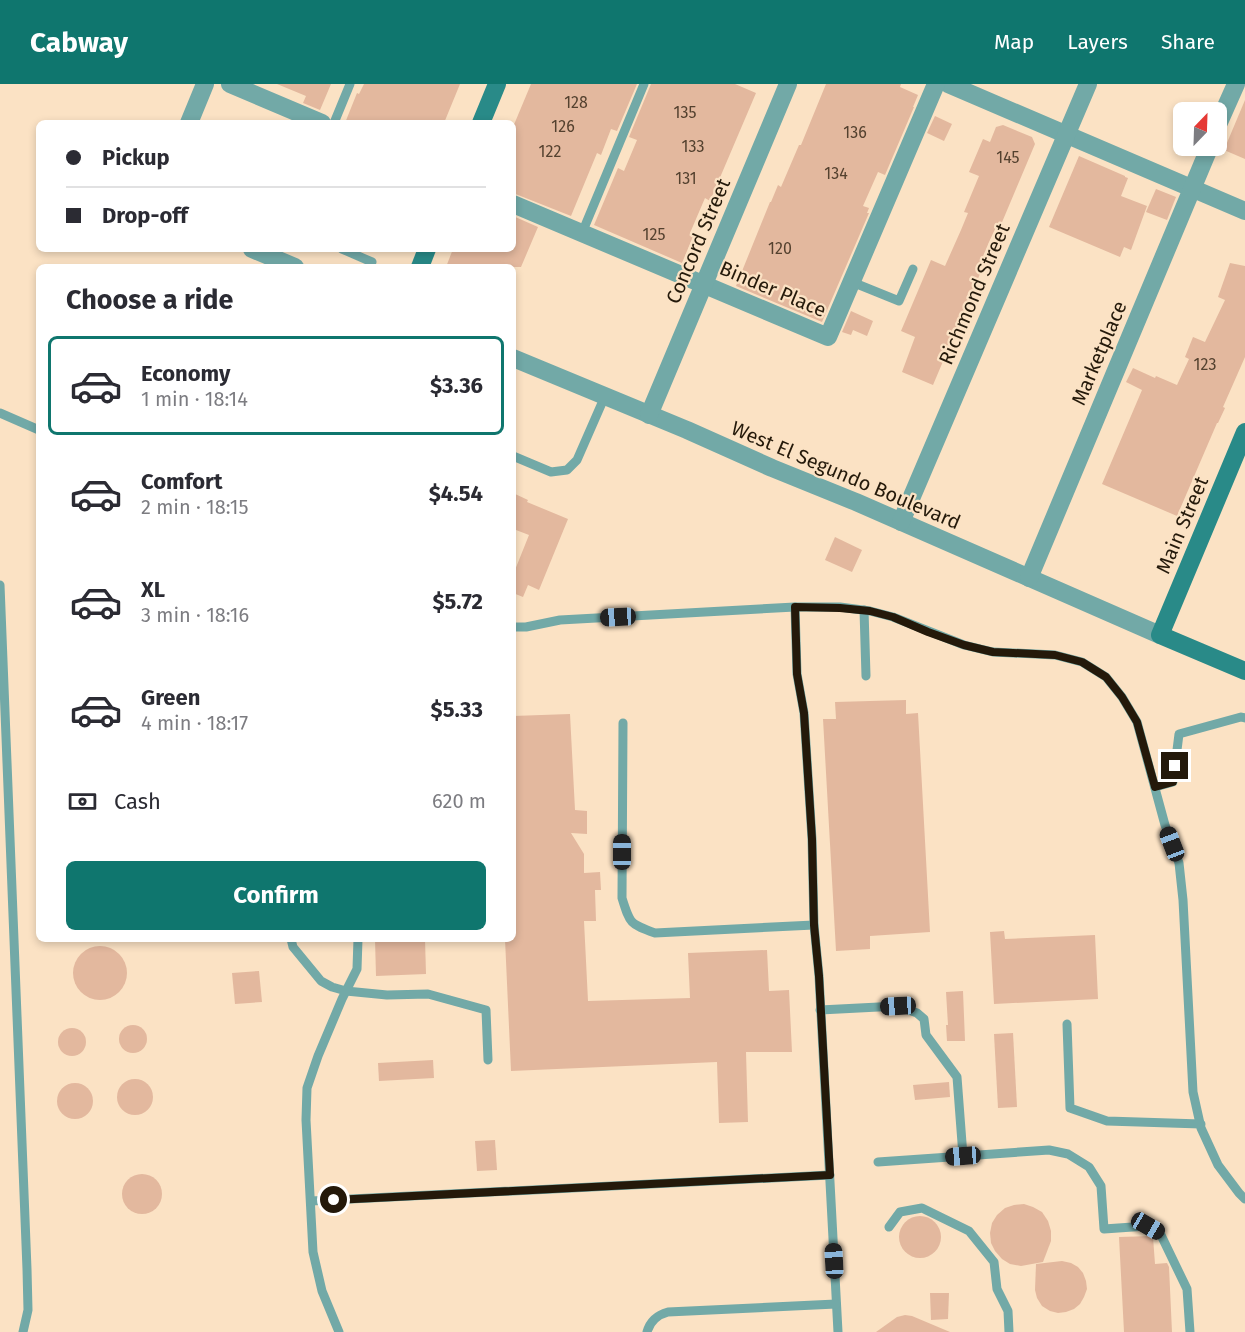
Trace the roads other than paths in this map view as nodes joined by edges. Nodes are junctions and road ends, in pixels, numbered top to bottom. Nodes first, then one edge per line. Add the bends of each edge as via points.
1 (205, 84) edge
2 (230, 84) edge
3 (350, 84) edge
4 (497, 84) edge
5 (644, 84) edge
6 (788, 84) edge
7 (936, 84) edge
8 (948, 84) edge
9 (1088, 84) edge
10 (1236, 84) edge
11 (1227, 104) edge
12 (190, 120) edge
13 (315, 120) edge
14 (335, 120) edge
15 (482, 120) edge
16 (1067, 135) junction
17 (1206, 156) edge
18 (1192, 188) junction
19 (516, 205) edge
20 (1245, 211) edge
21 (582, 233) junction
22 (259, 252) edge
23 (349, 252) edge
24 (372, 262) dead end
25 (289, 264) edge
26 (913, 269) dead end
27 (852, 282) junction
28 (703, 284) junction
29 (516, 359) edge
30 (605, 396) junction
31 (0, 413) edge
32 (649, 415) junction
33 (36, 429) edge
34 (1245, 432) edge
35 (516, 457) edge
36 (902, 522) junction
37 (1029, 578) junction
38 (0, 585) edge
39 (795, 607) junction
40 (864, 610) junction
41 (516, 626) edge
42 (1160, 635) junction
43 (1245, 670) edge
44 (866, 676) dead end
45 (1245, 718) edge
46 (623, 723) dead end
47 (1155, 787) junction
48 (814, 925) junction
49 (292, 942) edge
50 (358, 942) edge
51 (346, 991) junction
52 (820, 1010) junction
53 (1067, 1024) dead end
54 (488, 1060) dead end
55 (1201, 1124) junction
56 (963, 1156) junction
57 (878, 1162) dead end
58 (830, 1175) junction
59 (1245, 1199) edge
60 (310, 1201) junction
61 (889, 1227) dead end
62 (836, 1304) junction
63 (23, 1332) edge
64 (339, 1332) edge
65 (647, 1332) edge
66 (838, 1332) edge
67 (1009, 1332) edge
68 (1190, 1332) edge

1 - 12 street
2 - 13 street
3 - 14 lane
4 - 15 main road
5 - 21 lane
6 - 28 street, Concord Street
7 - 27 street, Binder Place
8 - 16 street
9 - 16 street, Richmond Street
10 - 11 street
16 - 18 street
16 - 36 street, Richmond Street
17 - 18 street, Marketplace
18 - 20 street
18 - 37 street, Marketplace
19 - 21 street, Binder Place
21 - 28 street, Binder Place
22 - 25 street
23 - 24 lane
26 - 27 lane via 899,301
27 - 28 street, Binder Place via 828,337
28 - 32 street, Concord Street
29 - 30 street, West El Segundo Boulevard
30 - 32 street, West El Segundo Boulevard
30 - 35 lane via 578,460 567,470 551,472
31 - 33 lane
32 - 36 street, West El Segundo Boulevard
34 - 42 main road, Main Street
36 - 37 street, West El Segundo Boulevard
37 - 42 street, West El Segundo Boulevard
38 - 63 lane via 27,1269 28,1310
39 - 40 lane
39 - 41 lane via 560,620
39 - 48 lane
40 - 44 lane
40 - 47 lane via 983,650 1055,655 1082,662 1106,677 1137,722
42 - 43 main road
45 - 47 lane via 1179,734 1173,782
46 - 48 lane via 622,898 636,926 655,933
47 - 55 lane via 1179,864 1193,1092
48 - 52 lane
49 - 51 lane via 321,981
50 - 51 lane via 357,969
51 - 54 lane via 428,994 486,1011
51 - 60 lane via 307,1088
52 - 56 lane via 898,1006 924,1019 926,1035 957,1077
52 - 58 lane
53 - 55 lane via 1070,1108 1107,1121
55 - 59 lane via 1218,1165
56 - 57 lane
56 - 68 lane via 1049,1150 1068,1154 1089,1167 1101,1186 1104,1229 1148,1226 1160,1233 1187,1289
58 - 60 lane
58 - 62 lane
60 - 64 lane via 313,1252 322,1291
61 - 67 lane via 900,1212 922,1208 969,1231 994,1262 997,1289 1008,1311
62 - 65 lane via 668,1312 654,1319
62 - 66 lane

